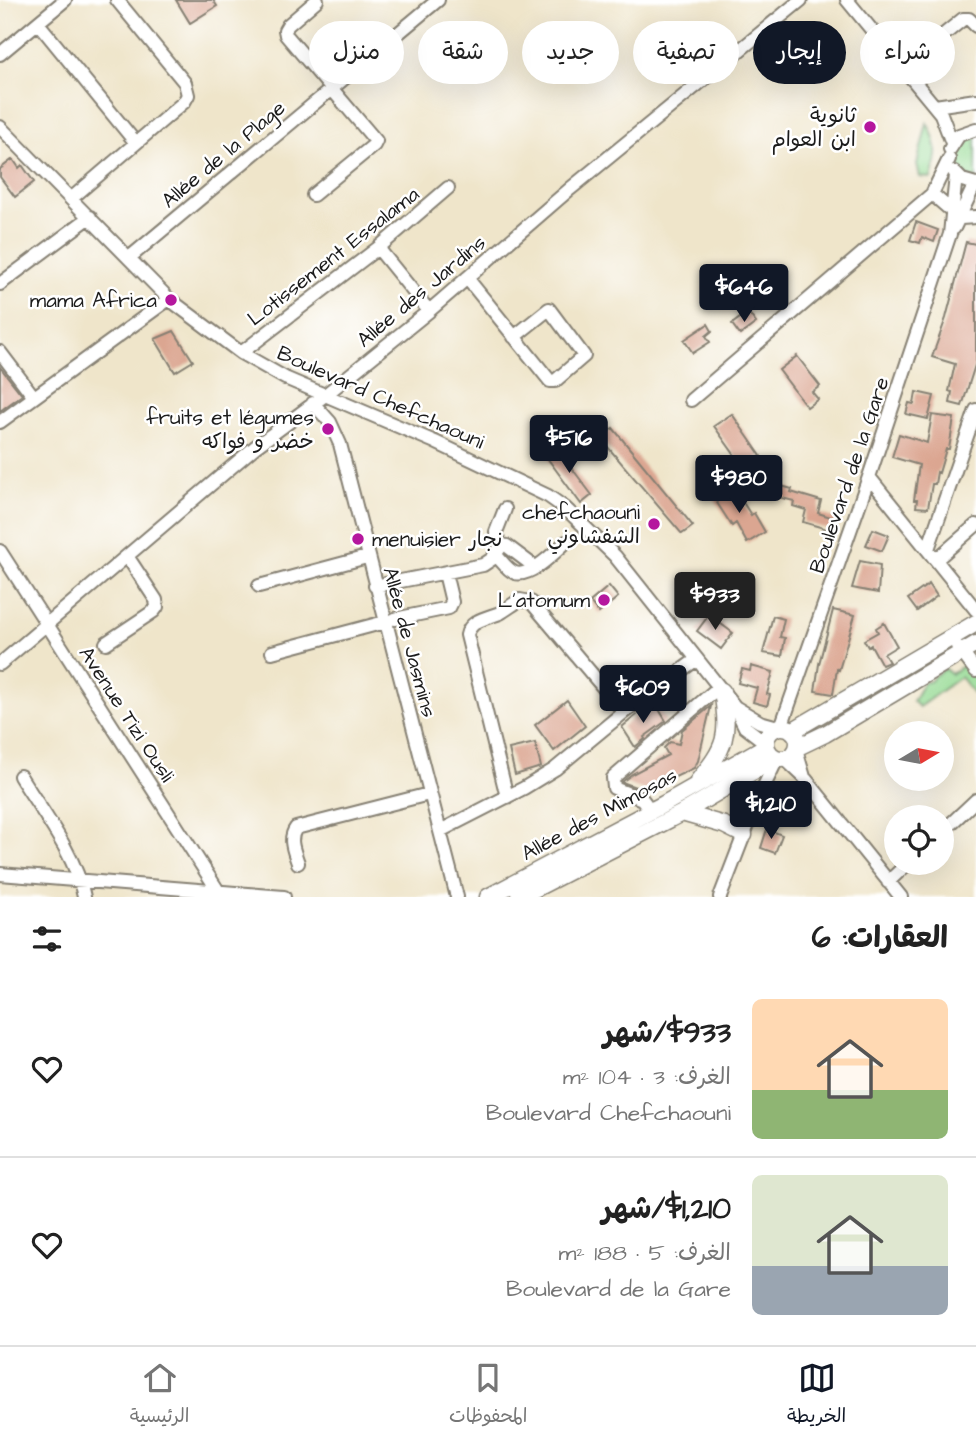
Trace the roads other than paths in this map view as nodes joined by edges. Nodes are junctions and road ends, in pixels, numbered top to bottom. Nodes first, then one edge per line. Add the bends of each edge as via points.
1 (65, 0) edge
2 (117, 0) edge
3 (317, 0) edge
4 (438, 0) edge
5 (801, 0) edge
6 (847, 0) edge
7 (864, 21) edge
8 (38, 23) junction
9 (955, 26) edge
10 (976, 26) edge
11 (0, 54) edge
12 (916, 84) edge
13 (331, 89) junction
14 (976, 100) edge
15 (938, 110) junction
16 (0, 127) edge
17 (972, 130) edge
18 (11, 139) junction
19 (136, 143) junction
20 (953, 143) junction
21 (0, 147) edge
22 (949, 159) junction
23 (956, 175) junction
24 (976, 184) edge
25 (448, 188) dead end
26 (932, 194) junction
27 (313, 195) dead end
28 (72, 198) junction
29 (957, 216) junction
30 (90, 217) junction
31 (976, 217) edge
32 (378, 248) junction
33 (129, 258) junction
34 (467, 278) junction
35 (0, 284) edge
36 (169, 299) junction
37 (429, 311) junction
38 (514, 337) junction
39 (0, 352) edge
40 (241, 353) junction
41 (34, 397) junction
42 (318, 400) junction
43 (691, 400) dead end
44 (976, 410) edge
45 (0, 422) edge
46 (869, 477) junction
47 (505, 509) dead end
48 (976, 525) edge
49 (566, 542) dead end
50 (497, 550) junction
51 (0, 551) edge
52 (932, 554) junction
53 (127, 556) junction
54 (367, 556) junction
55 (446, 573) junction
56 (259, 586) dead end
57 (375, 586) junction
58 (976, 610) edge
59 (390, 621) junction
60 (976, 623) edge
61 (47, 625) junction
62 (952, 637) junction
63 (106, 643) dead end
64 (976, 644) edge
65 (272, 652) dead end
66 (961, 652) junction
67 (697, 659) junction
68 (0, 664) edge
69 (976, 671) edge
70 (720, 689) junction
71 (736, 707) junction
72 (624, 712) junction
73 (784, 728) junction
74 (781, 752) junction
75 (20, 776) dead end
76 (692, 788) junction
77 (429, 793) junction
78 (507, 797) junction
79 (976, 800) edge
80 (650, 811) junction
81 (682, 813) junction
82 (954, 821) edge
83 (440, 831) junction
84 (744, 835) junction
85 (298, 863) dead end
86 (0, 874) edge
87 (895, 875) edge
88 (80, 879) junction
89 (888, 882) junction
90 (220, 894) edge
91 (84, 897) edge
92 (284, 897) edge
93 (457, 897) edge
94 (488, 897) edge
95 (519, 897) edge
96 (720, 897) edge
97 (901, 897) edge

1 - 8 street
2 - 19 street via 188,92 184,102
3 - 13 street via 285,30
4 - 13 street, Allée de la Plage
5 - 34 street, Allée des Jardins
6 - 7 street
8 - 11 street
8 - 19 street
9 - 10 street via 969,19
12 - 15 street
13 - 27 street via 376,141
13 - 33 street, Allée de la Plage
14 - 15 street
15 - 17 street
15 - 20 street
16 - 18 street, Boulevard Chefchaouni
17 - 20 street
18 - 21 street
18 - 28 street, Boulevard Chefchaouni
19 - 28 street
20 - 22 street
22 - 23 street
22 - 26 street
23 - 24 street
23 - 29 street, Boulevard de la Gare
24 - 29 street, Boulevard de la Gare
25 - 32 street, Lotissement Essalama
26 - 29 street
26 - 43 street
28 - 30 street, Boulevard Chefchaouni
29 - 31 street
29 - 46 street, Boulevard de la Gare
30 - 33 street, Boulevard Chefchaouni
30 - 35 street
32 - 37 street
32 - 40 street, Lotissement Essalama
33 - 36 street, Boulevard Chefchaouni
34 - 37 street, Allée des Jardins
34 - 38 street
36 - 40 street, Boulevard Chefchaouni
36 - 41 street
37 - 42 street, Allée des Jardins
38 - 38 street via 553,382 584,356 549,309
39 - 41 street
40 - 42 street, Boulevard Chefchaouni
41 - 45 street
42 - 53 street, Allée des Jardins
42 - 54 street, Allée de Jasmins via 340,444
42 - 67 street, Boulevard Chefchaouni via 435,442 548,496 615,556
44 - 52 street
46 - 52 street
46 - 73 street, Boulevard de la Gare
47 - 50 street via 496,532
48 - 52 street
49 - 50 street via 534,567 507,546
50 - 55 street via 483,565
51 - 61 street, Avenue Tizi Ousli
52 - 58 street
53 - 61 street, Allée des Jardins
53 - 63 street via 157,607
54 - 56 street
54 - 57 street, Allée de Jasmins
55 - 57 street
55 - 59 street via 452,602 449,608
57 - 59 street, Allée de Jasmins
59 - 65 street
59 - 77 street, Allée de Jasmins
60 - 62 main road
61 - 68 street, Allée des Jardins
61 - 90 street, Avenue Tizi Ousli
62 - 66 street
62 - 73 main road
64 - 66 main road, Allée des Mimosas
66 - 69 street
66 - 74 main road, Allée des Mimosas via 825,734
67 - 70 street, Boulevard Chefchaouni
67 - 72 street
70 - 71 street, Boulevard Chefchaouni
70 - 76 main road via 726,716 724,743
70 - 80 street via 613,778 614,788 642,799
71 - 73 street, Boulevard Chefchaouni via 760,722
71 - 74 street, Boulevard Chefchaouni via 745,727
72 - 78 street via 555,769
72 - 78 street via 531,602 520,600 474,623 467,635
73 - 74 main road via 797,738
73 - 74 main road via 769,734
74 - 76 main road, Allée des Mimosas
74 - 81 main road, Allée des Mimosas
74 - 84 street
74 - 89 street, Boulevard Chefchaouni
75 - 88 street
76 - 80 main road, Allée des Mimosas
77 - 83 street, Allée de Jasmins
77 - 85 street via 296,828 292,842
78 - 83 street
79 - 82 street
80 - 94 main road, Allée des Mimosas
81 - 84 main road via 718,822
81 - 95 main road, Allée des Mimosas
83 - 93 street, Allée de Jasmins
84 - 96 street
86 - 88 street
87 - 89 street
88 - 90 street
88 - 91 street
89 - 97 street, Boulevard Chefchaouni
90 - 92 street

